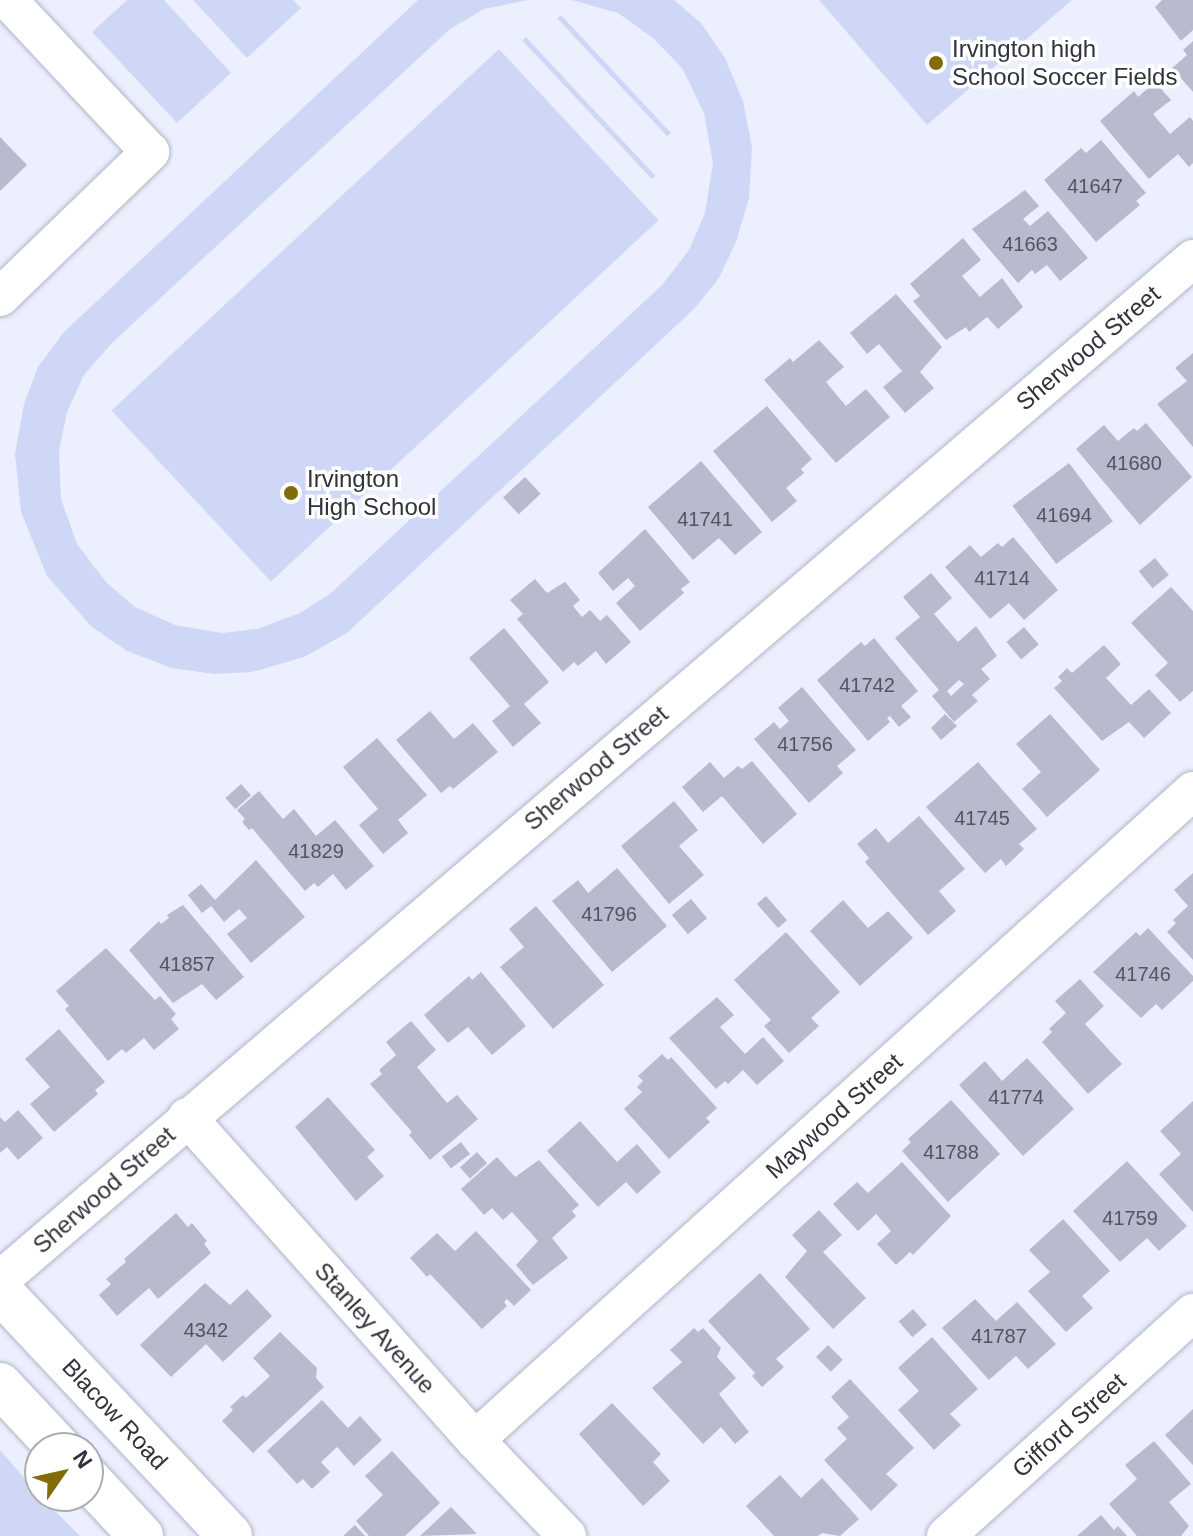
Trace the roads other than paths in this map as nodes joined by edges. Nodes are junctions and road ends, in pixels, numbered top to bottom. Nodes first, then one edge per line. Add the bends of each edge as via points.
1 (8, 0) edge
2 (1193, 259) edge
3 (0, 297) edge
4 (1193, 791) edge
5 (187, 1117) junction
6 (0, 1280) edge
7 (0, 1291) edge
8 (1193, 1313) edge
9 (0, 1385) edge
10 (44, 1432) edge
11 (475, 1440) junction
12 (104, 1496) edge
13 (141, 1536) edge
14 (230, 1536) edge
15 (567, 1536) edge
16 (946, 1536) edge

1 - 3 street via 150,152
2 - 5 street, Sherwood Street
4 - 11 street, Maywood Street
5 - 6 street, Sherwood Street
5 - 11 street, Stanley Avenue
7 - 14 main road, Blacow Road
8 - 16 street, Gifford Street
9 - 10 main road
11 - 15 street, Stanley Avenue
12 - 13 main road

